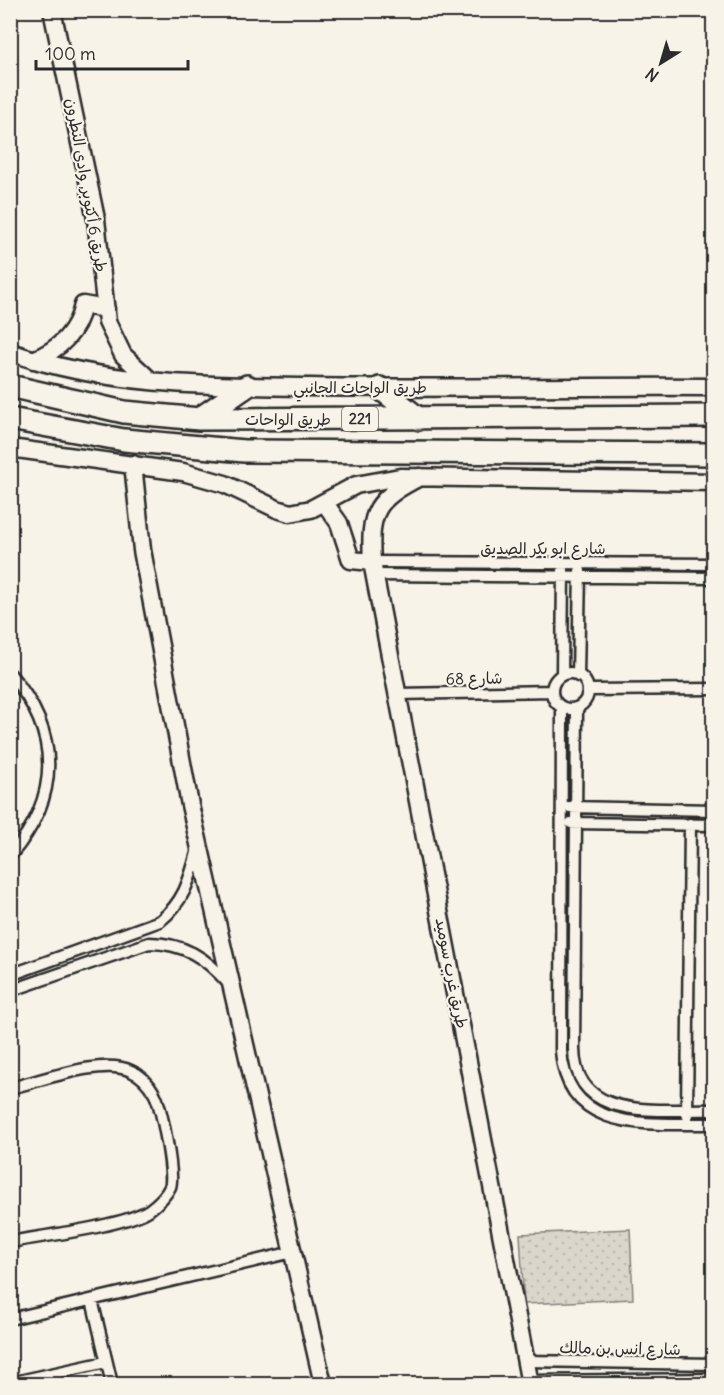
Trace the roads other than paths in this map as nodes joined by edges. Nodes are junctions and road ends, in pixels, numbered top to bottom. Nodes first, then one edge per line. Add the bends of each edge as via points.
1 (52, 10) edge
2 (106, 309) junction
3 (10, 352) edge
4 (33, 360) junction
5 (151, 381) junction
6 (10, 386) edge
7 (247, 386) junction
8 (714, 387) edge
9 (380, 388) junction
10 (714, 416) edge
11 (10, 419) edge
12 (199, 419) junction
13 (419, 419) junction
14 (10, 448) edge
15 (666, 454) junction
16 (714, 454) edge
17 (134, 464) junction
18 (714, 467) edge
19 (420, 477) junction
20 (714, 482) edge
21 (324, 502) junction
22 (563, 563) junction
23 (580, 563) junction
24 (714, 564) edge
25 (373, 568) junction
26 (563, 577) junction
27 (580, 578) junction
28 (714, 578) edge
29 (10, 674) edge
30 (562, 675) junction
31 (578, 676) junction
32 (714, 689) edge
33 (588, 690) junction
34 (552, 691) junction
35 (398, 694) junction
36 (562, 708) junction
37 (577, 708) junction
38 (562, 807) junction
39 (576, 807) junction
40 (714, 810) edge
41 (562, 822) junction
42 (576, 823) junction
43 (690, 824) junction
44 (714, 825) edge
45 (199, 846) junction
46 (10, 856) edge
47 (10, 975) edge
48 (232, 988) junction
49 (10, 991) edge
50 (561, 1029) junction
51 (574, 1030) junction
52 (10, 1088) edge
53 (628, 1107) junction
54 (687, 1109) junction
55 (714, 1110) edge
56 (626, 1121) junction
57 (686, 1124) junction
58 (714, 1125) edge
59 (10, 1242) edge
60 (293, 1252) junction
61 (92, 1300) junction
62 (10, 1319) edge
63 (526, 1361) junction
64 (106, 1362) junction
65 (683, 1364) junction
66 (714, 1364) edge
67 (714, 1379) edge
68 (683, 1382) edge
69 (10, 1383) edge
70 (530, 1383) edge
71 (112, 1384) edge
72 (323, 1384) edge

1 - 2 street, طريق 6 أكتوبر, وادى النطرون via 96,219
2 - 4 street via 83,305 69,336
2 - 5 street, طريق 6 أكتوبر, وادى النطرون via 111,333 120,350
3 - 4 street, طريق الواحات الجانبي
4 - 5 street, طريق الواحات الجانبي via 98,375
5 - 7 street, طريق الواحات الجانبي
6 - 12 highway, طريق الواحات / 221 via 124,412
7 - 9 street, طريق الواحات الجانبي
7 - 12 highway
8 - 9 street, طريق الواحات الجانبي
9 - 13 highway
10 - 13 highway, طريق الواحات / 221
11 - 15 highway, طريق الواحات / 221 via 124,440 244,451
12 - 13 highway, طريق الواحات / 221
14 - 17 street
15 - 16 highway, طريق الواحات / 221
15 - 18 highway
17 - 21 street via 214,480 284,512 304,511
17 - 45 street via 142,550
19 - 20 street
19 - 21 street via 370,481
19 - 25 street, طريق غرب سوميد via 391,493 376,509 370,530
21 - 25 street via 339,523 351,560
22 - 23 street, شارع ابو بكر الصديق
22 - 25 street, شارع ابو بكر الصديق
22 - 26 street
23 - 24 street, شارع ابو بكر الصديق
23 - 27 street
25 - 26 street, شارع ابو بكر الصديق
25 - 35 street, طريق غرب سوميد
26 - 27 street, شارع ابو بكر الصديق
26 - 30 street
27 - 28 street, شارع ابو بكر الصديق
27 - 31 street
29 - 46 street via 28,694 45,731 50,771 43,805 28,835
30 - 31 street
30 - 34 street
31 - 33 street
32 - 33 street
33 - 37 street
34 - 35 street, شارع 68
34 - 36 street via 554,701
35 - 63 street, طريق غرب سوميد
36 - 37 street
36 - 38 street
37 - 39 street
38 - 39 street
38 - 41 street
39 - 40 street
39 - 42 street
41 - 42 street
41 - 50 street
42 - 43 street
42 - 51 street
43 - 44 street
43 - 54 street
45 - 47 street via 187,888 160,921
45 - 48 street
48 - 49 street via 200,956 167,943 149,943
48 - 60 street
50 - 51 street
50 - 56 street via 564,1069 574,1096 601,1114
51 - 53 street via 574,1056 581,1082 600,1100
52 - 59 street via 96,1067 131,1070 155,1094 172,1169 171,1185 163,1198 136,1217
53 - 54 street
53 - 56 street
54 - 55 street
54 - 57 street
56 - 57 street
57 - 58 street
60 - 61 street
60 - 72 street
61 - 62 street
61 - 64 street
63 - 65 street, شارع انس بن مالك
63 - 70 street, طريق غرب سوميد
64 - 69 street
64 - 71 street
65 - 66 street, شارع انس بن مالك
65 - 68 street
67 - 68 street, شارع انس بن مالك
68 - 70 street, شارع انس بن مالك

